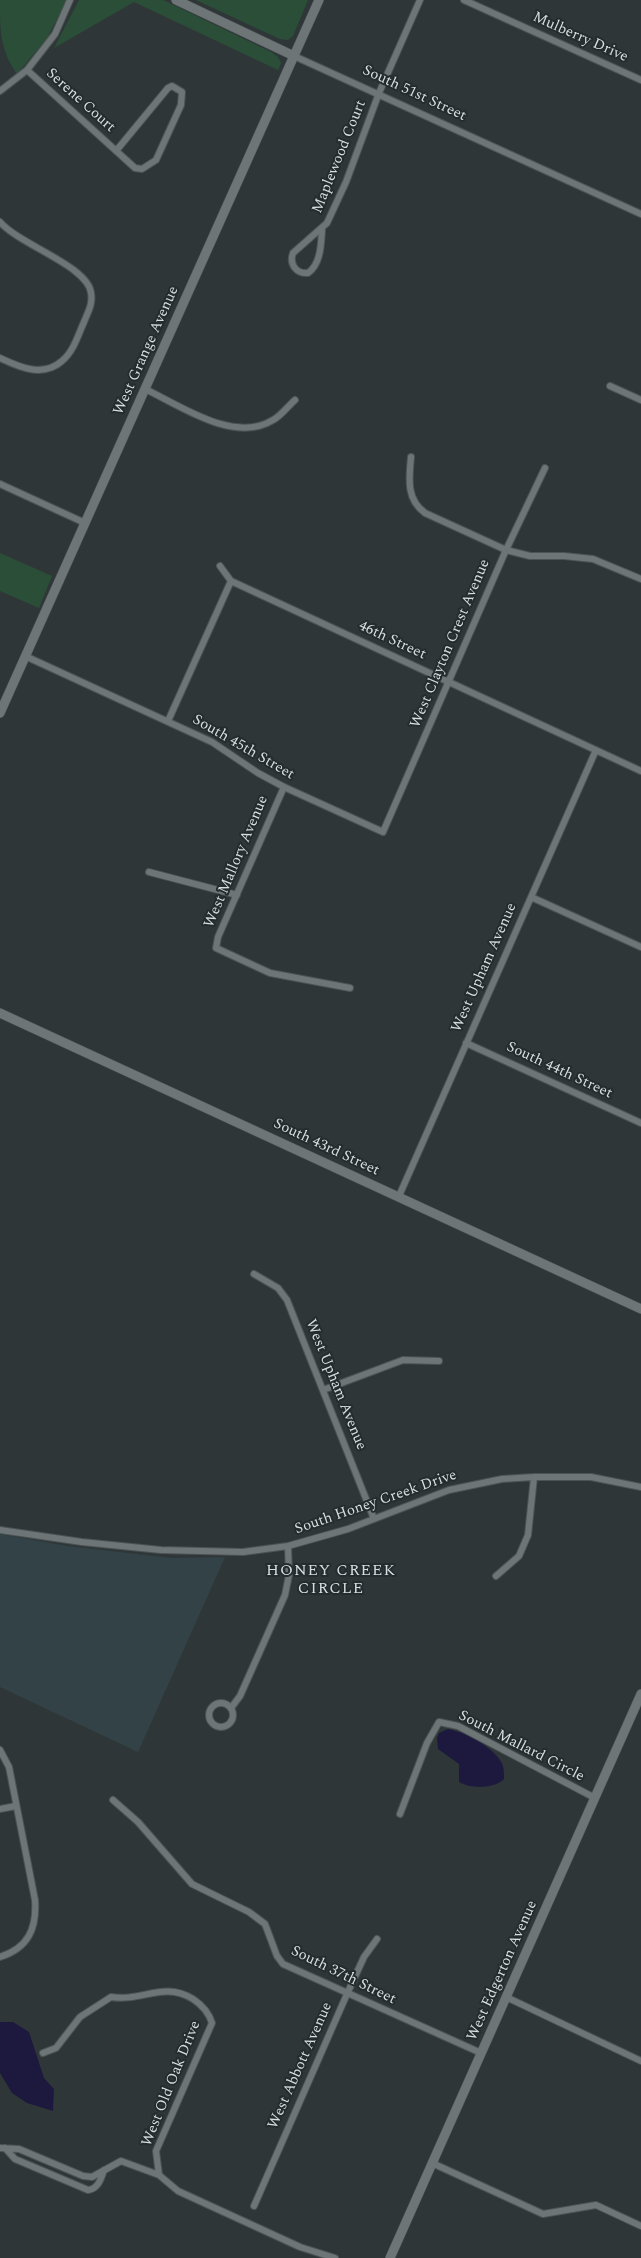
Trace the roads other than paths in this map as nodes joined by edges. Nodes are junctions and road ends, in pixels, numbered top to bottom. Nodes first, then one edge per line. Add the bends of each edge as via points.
1 (70, 0) edge
2 (176, 0) edge
3 (319, 0) edge
4 (420, 0) edge
5 (464, 0) edge
6 (294, 56) junction
7 (27, 70) junction
8 (641, 80) edge
9 (0, 91) edge
10 (379, 93) junction
11 (116, 151) junction
12 (641, 214) edge
13 (0, 222) edge
14 (322, 230) junction
15 (0, 358) edge
16 (610, 386) dead end
17 (144, 390) junction
18 (295, 400) dead end
19 (641, 400) edge
20 (411, 457) dead end
21 (545, 468) dead end
22 (0, 484) edge
23 (85, 522) junction
24 (506, 550) junction
25 (220, 566) dead end
26 (641, 579) edge
27 (231, 581) junction
28 (25, 656) junction
29 (450, 682) junction
30 (0, 713) edge
31 (168, 721) junction
32 (596, 750) junction
33 (641, 771) edge
34 (284, 787) junction
35 (383, 832) joint
36 (149, 872) dead end
37 (237, 895) junction
38 (531, 897) junction
39 (641, 947) edge
40 (350, 988) dead end
41 (0, 1013) edge
42 (466, 1043) junction
43 (641, 1124) edge
44 (399, 1196) junction
45 (254, 1274) dead end
46 (641, 1309) edge
47 (439, 1361) dead end
48 (323, 1390) junction
49 (534, 1476) junction
50 (641, 1487) edge
51 (374, 1519) junction
52 (0, 1530) edge
53 (288, 1546) junction
54 (496, 1576) dead end
55 (641, 1694) edge
56 (231, 1708) junction
57 (638, 1709) edge
58 (0, 1750) edge
59 (595, 1798) junction
60 (113, 1800) dead end
61 (16, 1806) junction
62 (0, 1809) edge
63 (400, 1814) dead end
64 (377, 1939) dead end
65 (0, 1957) edge
66 (347, 1994) junction
67 (506, 1997) junction
68 (43, 2053) dead end
69 (481, 2054) junction
70 (641, 2061) edge
71 (2, 2148) edge
72 (432, 2163) junction
73 (104, 2170) junction
74 (159, 2175) junction
75 (254, 2206) dead end
76 (641, 2226) edge
77 (335, 2258) edge
78 (390, 2258) edge

1 - 7 street via 55,34
2 - 6 street, South 51st Street
3 - 6 street, West Grange Avenue
4 - 10 street, Maplewood Court
5 - 8 street, Mulberry Drive
6 - 10 street, South 51st Street
6 - 17 street, West Grange Avenue
7 - 9 street
7 - 11 street, Serene Court
10 - 12 street, South 51st Street
10 - 14 street, Maplewood Court via 346,182
11 - 11 street, Serene Court via 135,168 148,167 156,160 181,105 182,92 172,86 168,88
13 - 15 street via 6,230 27,244 75,269 92,292 91,306 71,352 62,362 51,368 35,370 20,368
14 - 14 street, Maplewood Court via 315,267 308,272 299,272 292,264 293,253 306,240
16 - 19 street
17 - 18 street via 228,427 258,427 274,420
17 - 23 street, West Grange Avenue
20 - 24 street via 408,488 417,507 425,514
21 - 24 street, West Clayton Crest Avenue
22 - 23 street
23 - 28 street, West Grange Avenue
24 - 26 street via 530,556 593,559
24 - 29 street, West Clayton Crest Avenue
25 - 27 street
27 - 29 street, 46th Street
27 - 31 street
28 - 30 street, West Grange Avenue
28 - 31 street, South 45th Street
29 - 32 street, 46th Street
29 - 35 street, West Clayton Crest Avenue
31 - 34 street, South 45th Street via 212,742
32 - 33 street, 46th Street
32 - 38 street, West Upham Avenue
34 - 35 street, South 45th Street
34 - 37 street, West Mallory Avenue
36 - 37 street
37 - 40 street, West Mallory Avenue via 218,937 216,948 270,973
38 - 39 street
38 - 42 street, West Upham Avenue
41 - 44 street, South 43rd Street
42 - 43 street, South 44th Street
42 - 44 street, West Upham Avenue
44 - 46 street, South 43rd Street
45 - 48 street, West Upham Avenue via 278,1288 287,1300
47 - 48 street via 403,1360
48 - 51 street, West Upham Avenue
49 - 50 street, South Honey Creek Drive via 592,1477
49 - 51 street, South Honey Creek Drive via 502,1479 449,1490
49 - 54 street via 528,1535 519,1556
51 - 53 street, South Honey Creek Drive
52 - 53 street, South Honey Creek Drive via 161,1550 243,1552
53 - 56 street via 289,1575 286,1595 240,1696
55 - 57 street, West Edgerton Avenue
56 - 56 street via 224,1703 213,1705 208,1716 212,1724 223,1727 230,1723 233,1716
57 - 59 street, West Edgerton Avenue
58 - 61 street via 9,1767
59 - 63 street, South Mallard Circle via 458,1726 439,1722 427,1743
59 - 67 street, West Edgerton Avenue
60 - 66 street, South 37th Street via 138,1822 192,1884 249,1912 265,1924 277,1956 283,1964
61 - 62 street
61 - 65 street via 36,1900 36,1918 24,1944 12,1953
64 - 66 street, West Abbott Avenue via 364,1957
66 - 69 street, South 37th Street
66 - 75 street, West Abbott Avenue
67 - 69 street, West Edgerton Avenue
67 - 70 street
68 - 74 street, West Old Oak Drive via 56,2048 80,2017 111,1997 124,1999 161,1991 174,1991 199,2003 212,2023 156,2150
69 - 72 street, West Edgerton Avenue
71 - 73 street via 19,2149 83,2176 92,2177
71 - 73 street via 15,2159 88,2190 93,2190 98,2184
72 - 76 street via 544,2214 596,2205
72 - 78 street, West Edgerton Avenue
73 - 74 street via 121,2161
74 - 77 street via 178,2191 300,2247

